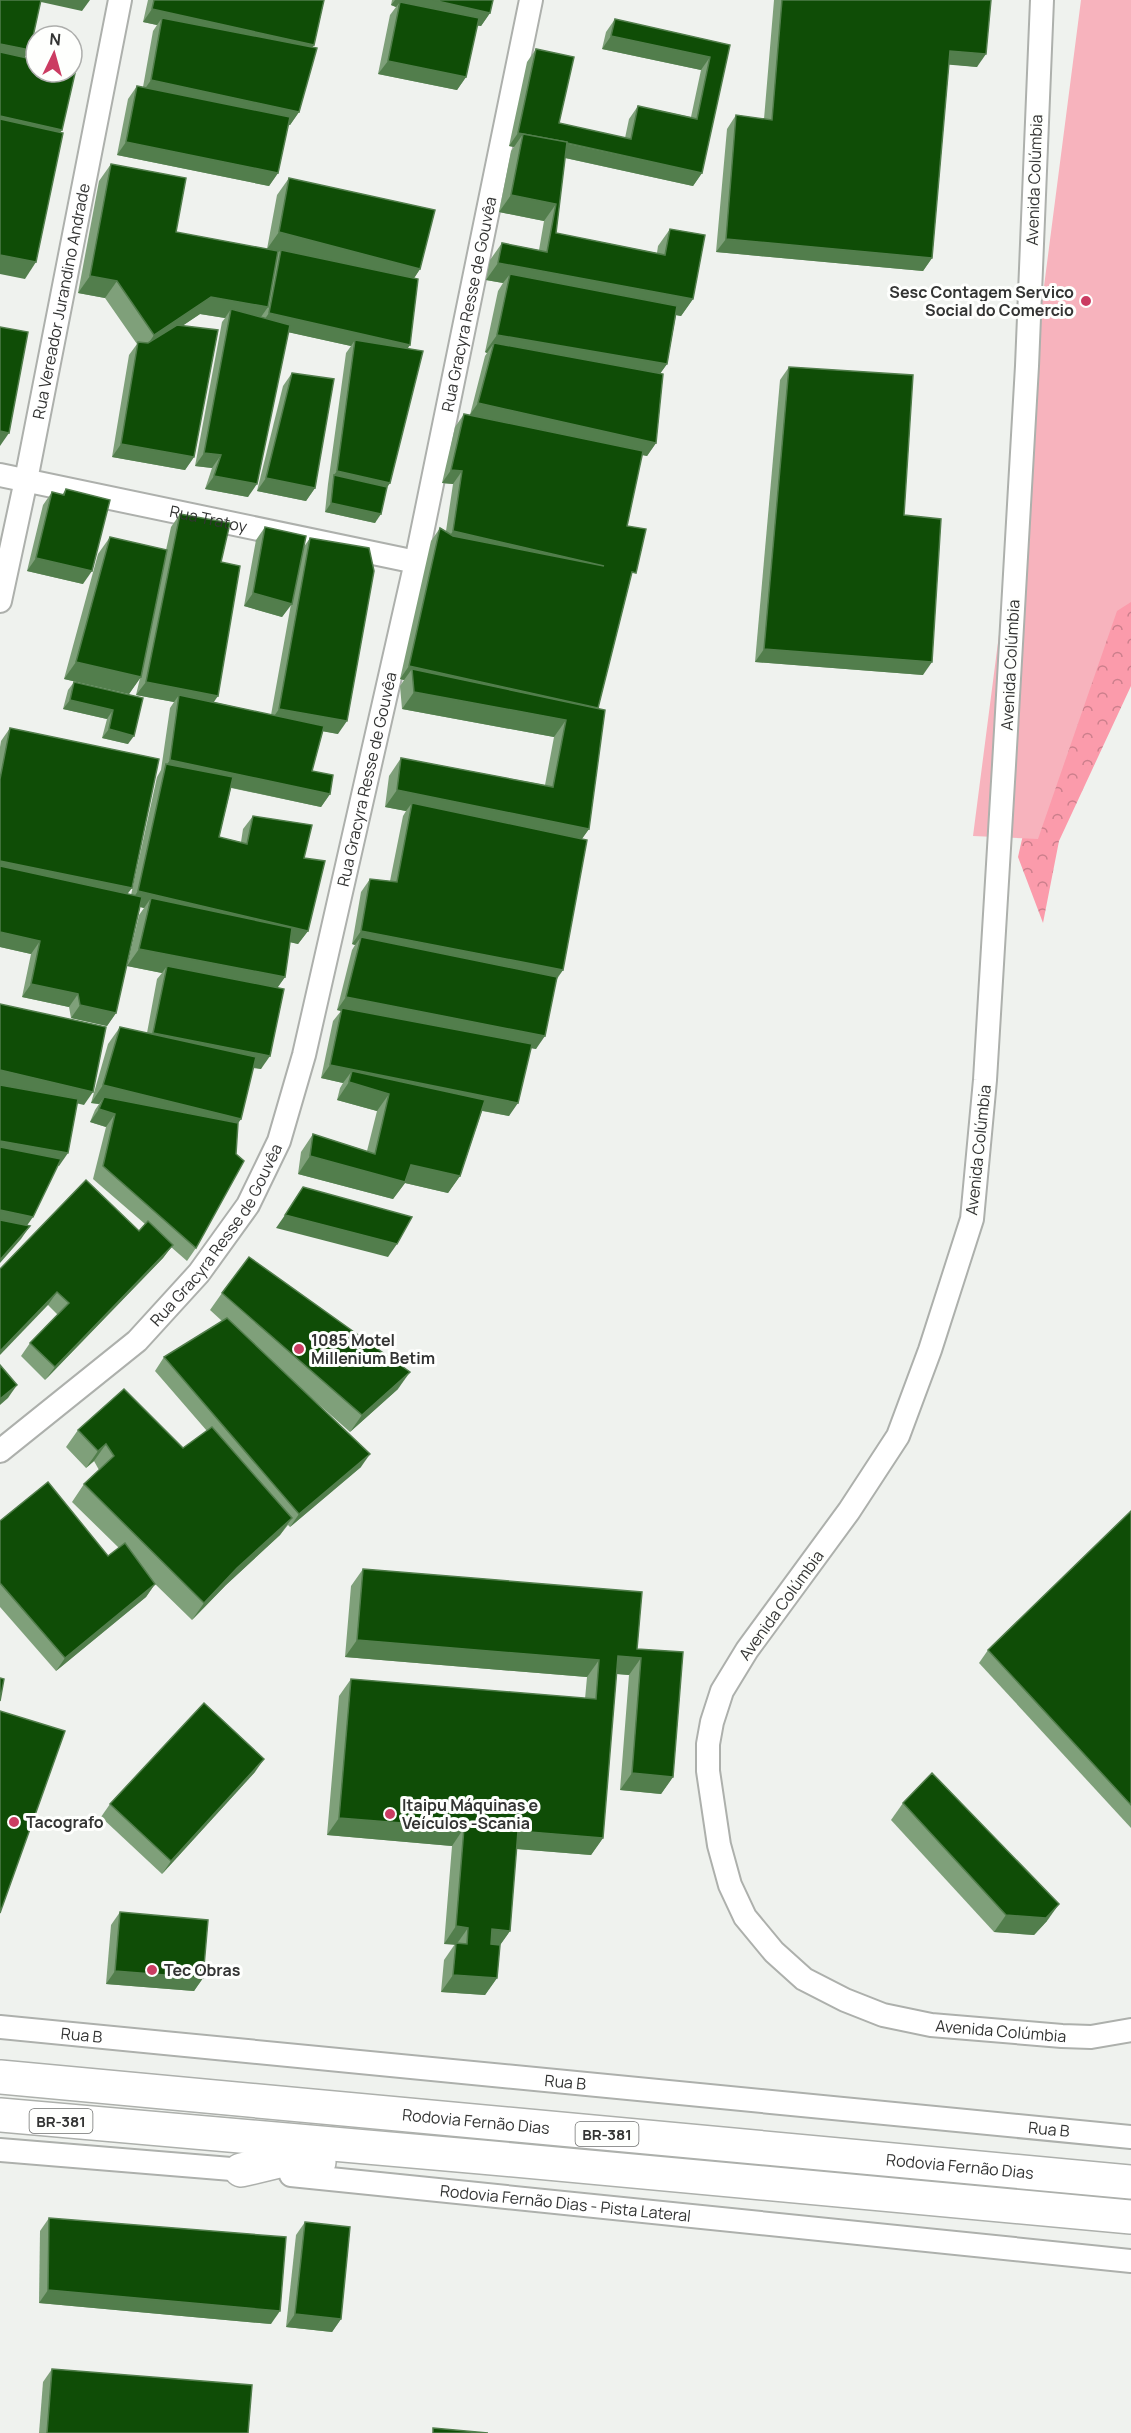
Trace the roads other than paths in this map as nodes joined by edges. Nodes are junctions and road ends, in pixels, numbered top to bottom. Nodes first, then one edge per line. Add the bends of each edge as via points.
1 (120, 0) edge
2 (531, 0) edge
3 (1042, 0) edge
4 (0, 475) edge
5 (26, 480) junction
6 (416, 562) junction
7 (0, 601) edge
8 (0, 1451) edge
9 (0, 2027) edge
10 (1131, 2030) edge
11 (1091, 2037) junction
12 (1131, 2047) edge
13 (0, 2077) edge
14 (0, 2115) edge
15 (1131, 2137) edge
16 (0, 2150) edge
17 (482, 2157) junction
18 (241, 2170) junction
19 (1131, 2182) edge
20 (1131, 2217) edge
21 (1131, 2261) edge

1 - 5 street, Rua Vereador Jurandino Andrade
2 - 6 street, Rua Gracyra Resse de Gouvêa
3 - 11 street, Avenida Colúmbia via 1027,366 985,1080 972,1219 898,1436 722,1691 708,1744 708,1771 719,1845 730,1885 745,1917 774,1952 804,1979 883,2015 930,2025
4 - 5 street, Rua Tratoy
5 - 6 street, Rua Tratoy
5 - 7 street, Rua Vereador Jurandino Andrade
6 - 8 street, Rua Gracyra Resse de Gouvêa via 304,1055 279,1140 248,1205 198,1273 138,1341
9 - 15 street, Rua B
10 - 11 street, Avenida Colúmbia
11 - 12 street, Avenida Colúmbia
13 - 19 highway, Rodovia Fernão Dias / BR-381
14 - 17 highway, Rodovia Fernão Dias / BR-381
16 - 18 street, Rodovia Fernão Dias - Pista Lateral / BR-381
17 - 18 highway via 454,2163 279,2161
17 - 20 highway, Rodovia Fernão Dias / BR-381
18 - 21 street, Rodovia Fernão Dias - Pista Lateral / BR-381

